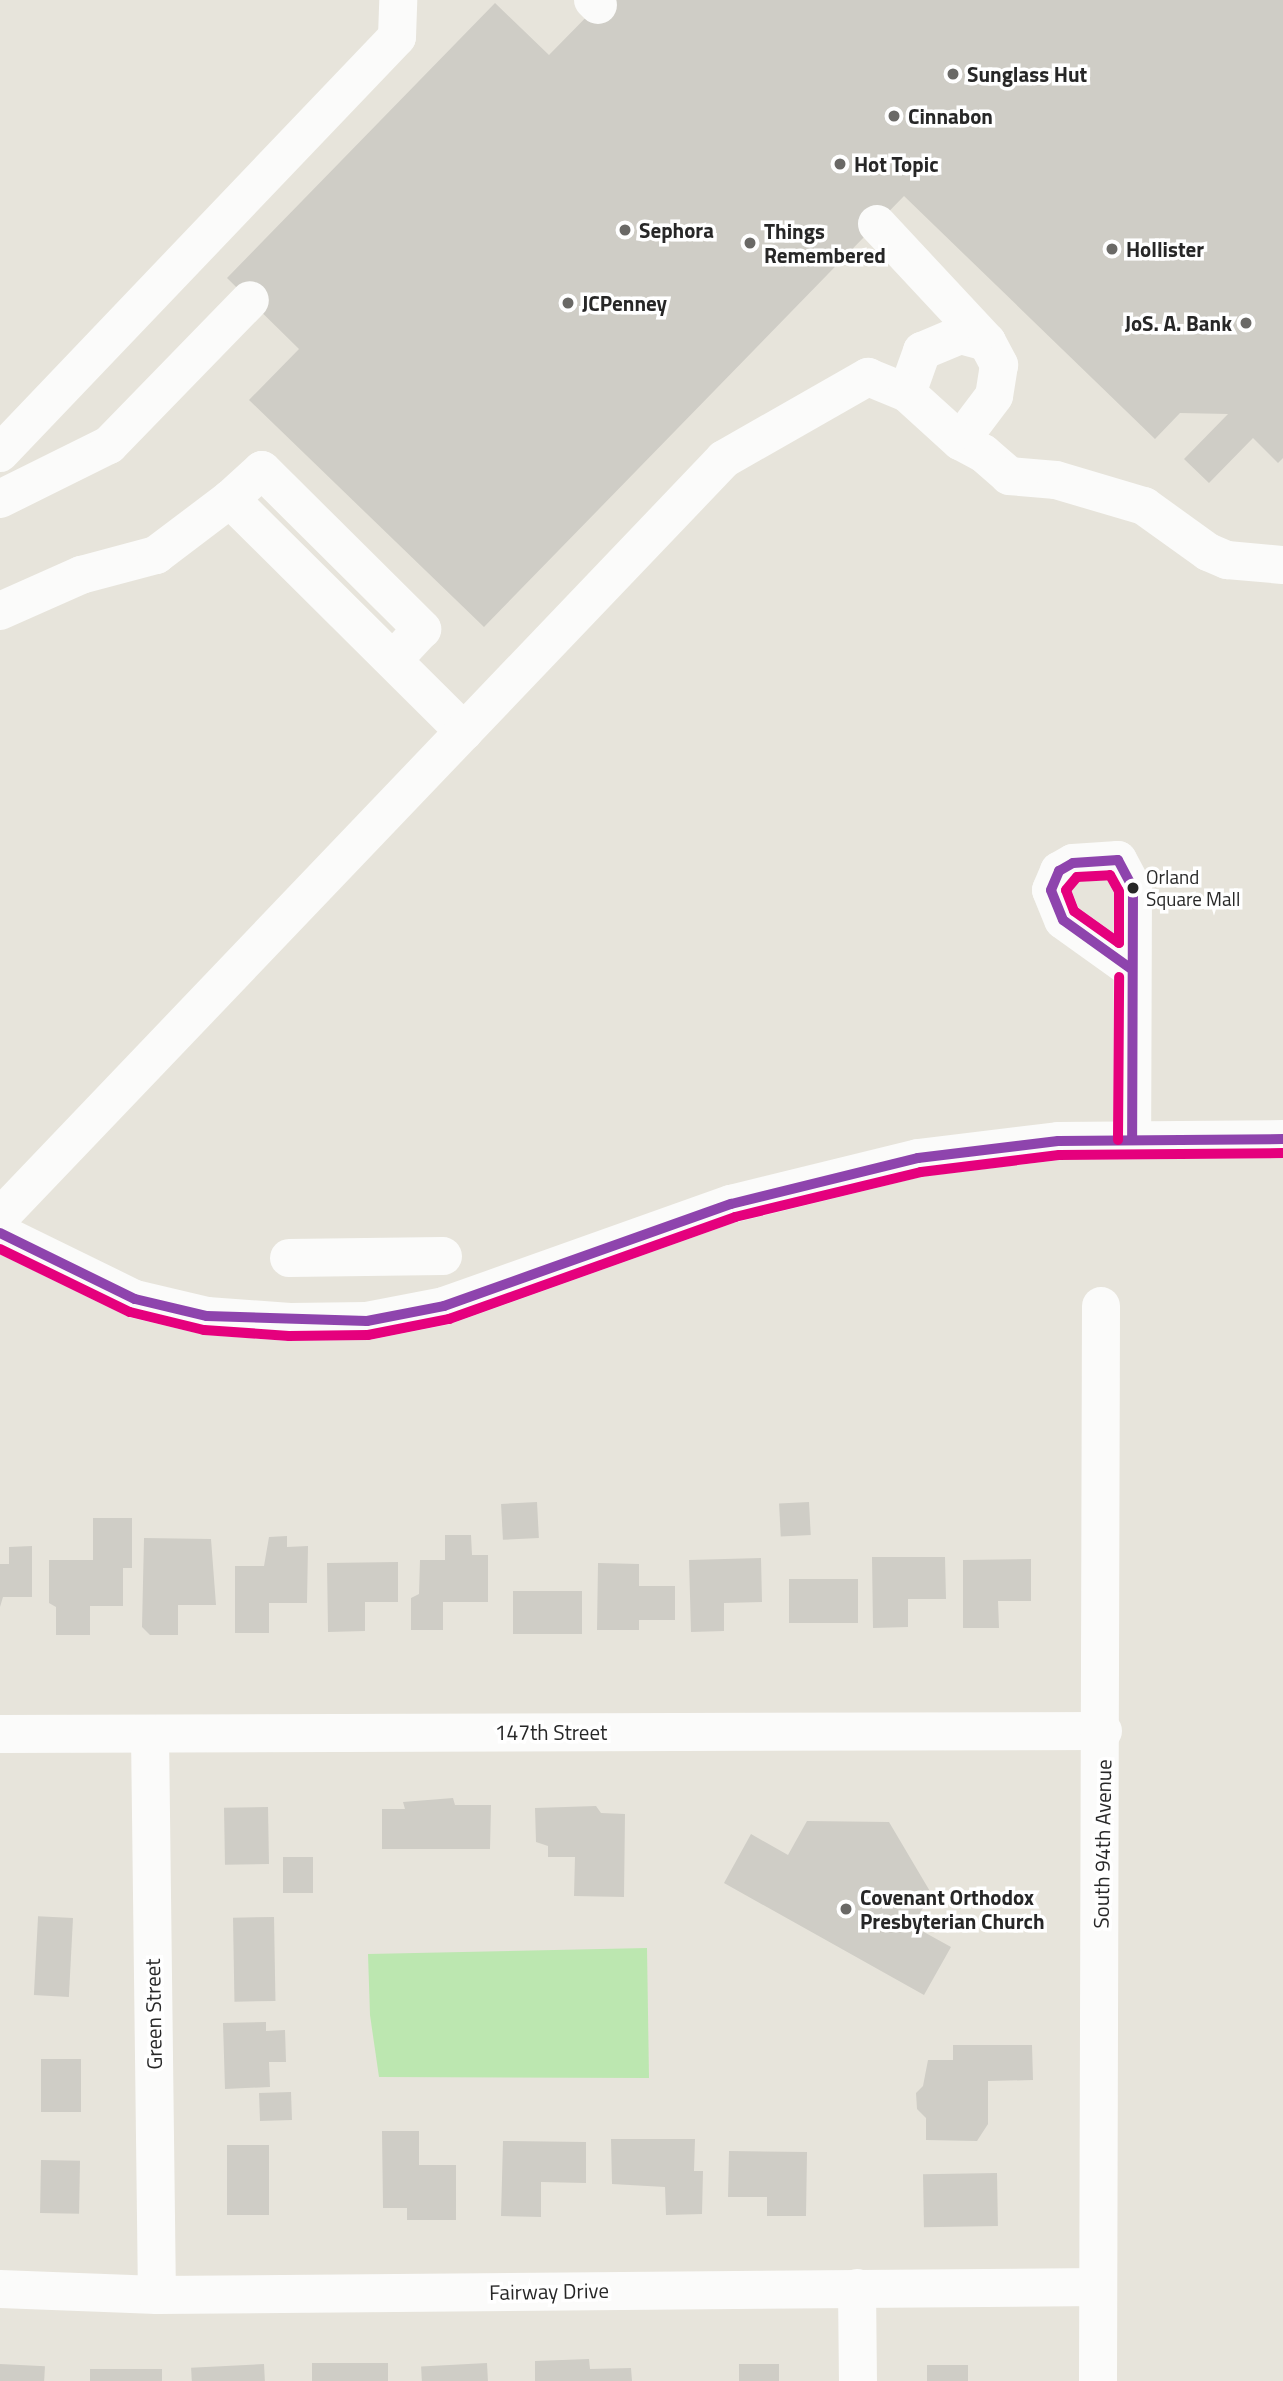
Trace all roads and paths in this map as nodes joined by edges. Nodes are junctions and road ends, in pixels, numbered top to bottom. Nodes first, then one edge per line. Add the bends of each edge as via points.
1 (398, 0) edge
2 (877, 224) dead end
3 (250, 300) dead end
4 (987, 342) junction
5 (907, 393) junction
6 (960, 441) junction
7 (0, 453) edge
8 (0, 499) edge
9 (230, 499) junction
10 (357, 564) junction
11 (1283, 565) edge
12 (326, 594) junction
13 (0, 611) edge
14 (393, 660) junction
15 (464, 731) junction
16 (1130, 968) dead end
17 (1283, 1139) edge
18 (1132, 1140) junction
19 (0, 1217) edge
20 (0, 1233) edge
21 (443, 1256) dead end
22 (289, 1258) dead end
23 (1101, 1306) dead end
24 (1103, 1731) junction
25 (0, 1734) edge
26 (150, 1734) junction
27 (1098, 2287) junction
28 (858, 2288) junction
29 (0, 2289) edge
30 (157, 2295) junction
31 (858, 2381) edge
32 (1098, 2381) edge

1 - 7 street via 397,37
2 - 4 street
3 - 8 street via 109,446
4 - 5 street via 960,335 922,351
4 - 6 street via 999,365 994,396
5 - 6 street
5 - 15 street via 868,377 724,459
6 - 11 street via 1009,475 1056,480 1143,506 1208,552 1227,559
9 - 10 street via 262,470
9 - 12 street
9 - 13 street via 156,555 81,575
10 - 12 street
10 - 14 street via 422,629
12 - 14 street
14 - 15 street
15 - 19 street
16 - 18 street
17 - 18 street
18 - 20 street via 1058,1141 918,1158 731,1204 444,1306 368,1321 207,1316 135,1299
21 - 22 street
23 - 24 street, South 94th Avenue
24 - 26 street, 147th Street
24 - 27 street, South 94th Avenue
25 - 26 street, 147th Street
26 - 30 street, Green Street
27 - 28 street, Fairway Drive
27 - 32 street, South 94th Avenue
28 - 30 street, Fairway Drive
28 - 31 street
29 - 30 street, Fairway Drive

